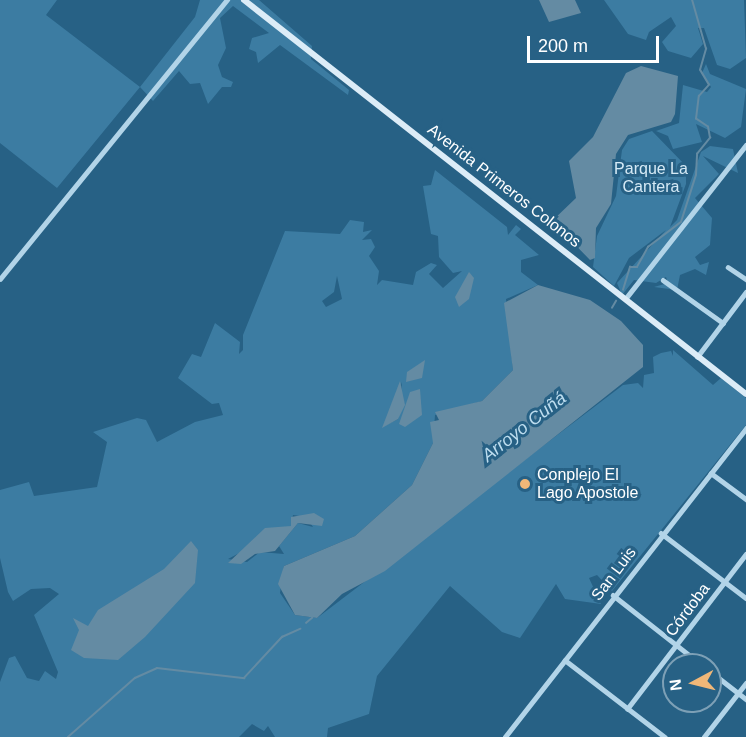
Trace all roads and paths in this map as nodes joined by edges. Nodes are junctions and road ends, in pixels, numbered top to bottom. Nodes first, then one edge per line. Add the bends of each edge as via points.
1 (227, 0) edge
2 (244, 0) edge
3 (746, 145) edge
4 (728, 267) dead end
5 (0, 279) edge
6 (746, 279) edge
7 (663, 280) dead end
8 (746, 292) edge
9 (626, 298) junction
10 (723, 323) junction
11 (698, 357) junction
12 (746, 394) edge
13 (746, 428) edge
14 (711, 473) junction
15 (746, 499) edge
16 (661, 533) junction
17 (746, 554) edge
18 (725, 581) junction
19 (613, 595) junction
20 (746, 598) edge
21 (676, 645) junction
22 (686, 653) edge
23 (565, 660) junction
24 (722, 680) edge
25 (746, 683) edge
26 (738, 693) junction
27 (746, 699) edge
28 (627, 709) junction
29 (505, 737) edge
30 (665, 737) edge
31 (704, 737) edge

1 - 5 street
2 - 9 street, Avenida Primeros Colonos
3 - 9 street
4 - 6 street
7 - 10 street
8 - 10 street
9 - 11 street, Avenida Primeros Colonos
10 - 11 street
11 - 12 street, Avenida Primeros Colonos
13 - 14 street, San Luis
14 - 15 street
14 - 16 street, San Luis
16 - 18 street
16 - 19 street, San Luis
17 - 18 street, Córdoba
18 - 20 street
18 - 21 street, Córdoba
19 - 21 street
19 - 23 street, San Luis
21 - 22 street
21 - 28 street, Córdoba
23 - 28 street
23 - 29 street, San Luis
24 - 26 street
25 - 26 street
26 - 27 street
26 - 31 street
28 - 30 street

